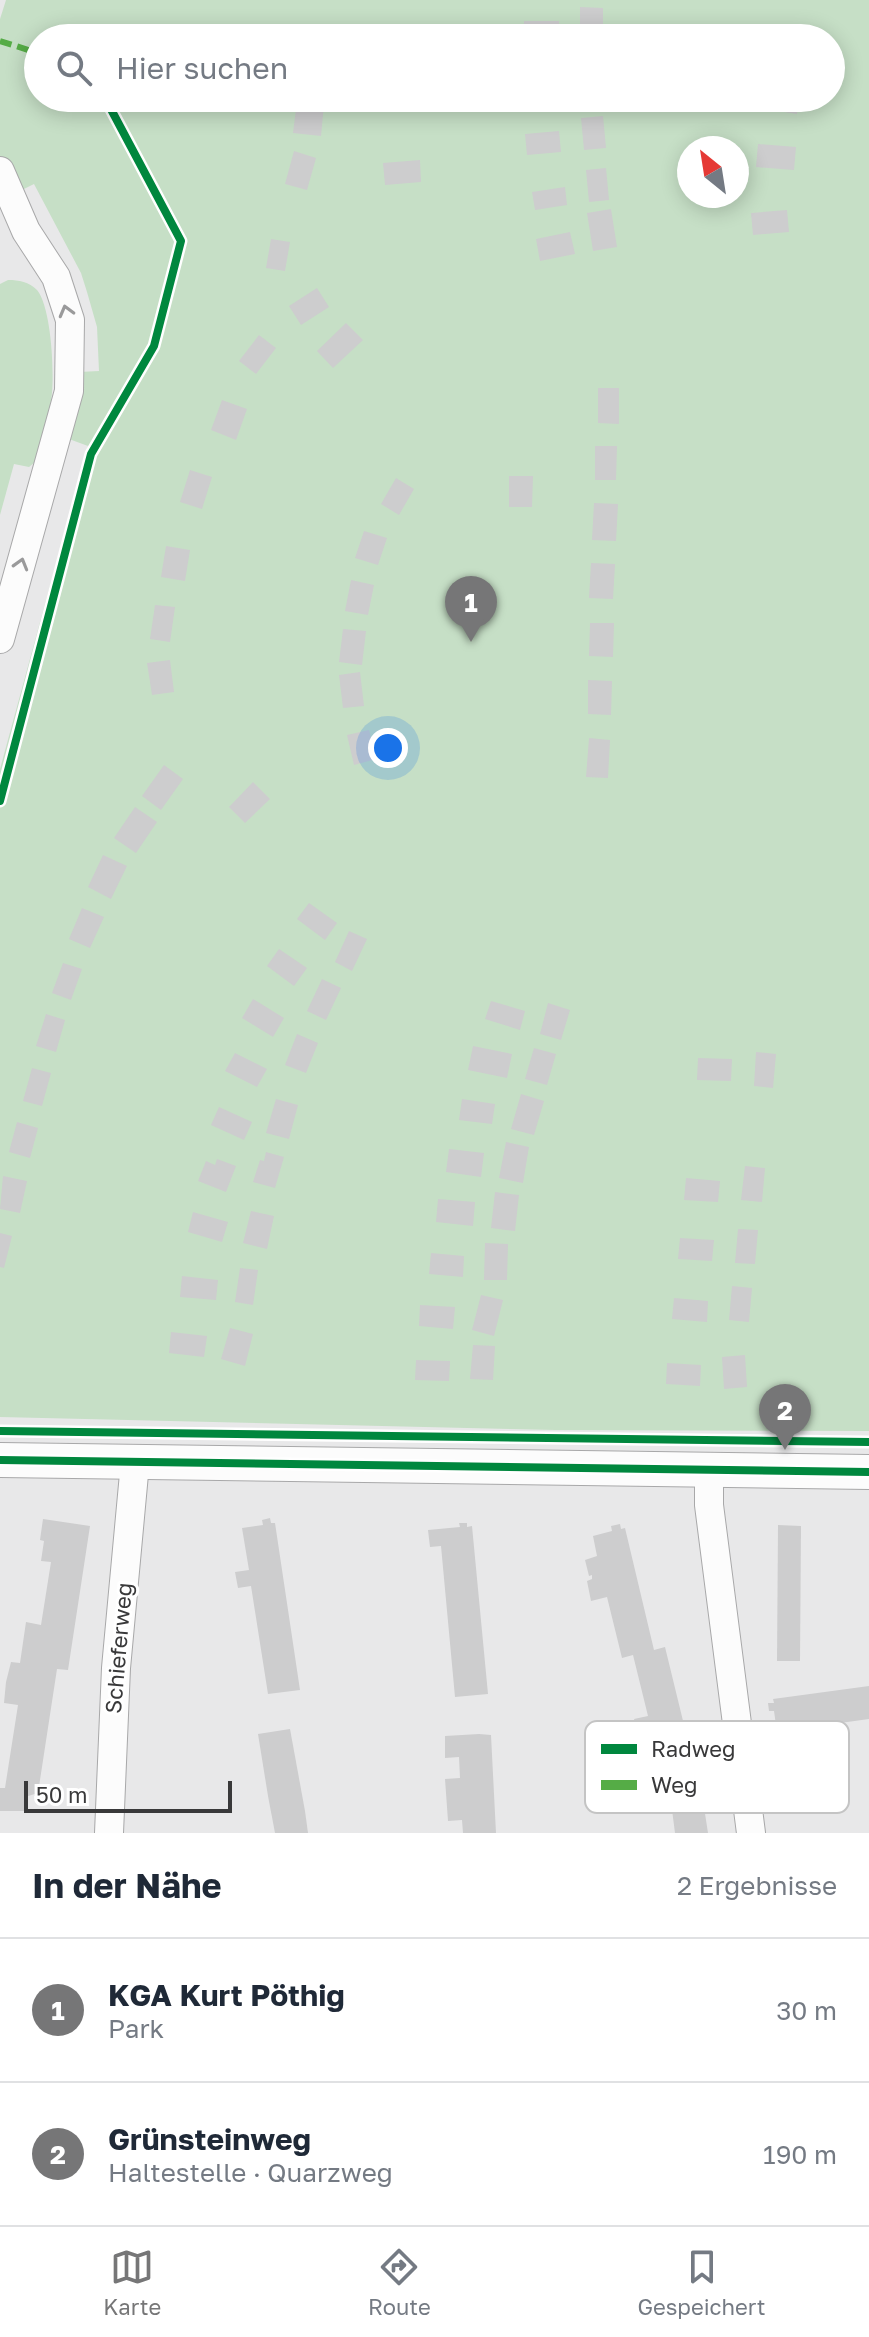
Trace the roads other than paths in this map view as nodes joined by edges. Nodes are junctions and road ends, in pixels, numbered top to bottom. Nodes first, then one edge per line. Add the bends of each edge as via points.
1 (0, 172) edge
2 (0, 639) edge
3 (0, 1460) edge
4 (135, 1463) junction
5 (709, 1470) junction
6 (869, 1472) edge
7 (737, 1721) edge
8 (748, 1813) edge
9 (109, 1833) edge
10 (751, 1833) edge

2 -> 1 street via 69,391 70,320 56,277 26,231
3 - 4 street
4 - 5 street
4 - 9 street, Schieferweg via 116,1668
5 - 6 street
5 - 7 street
8 - 10 street

